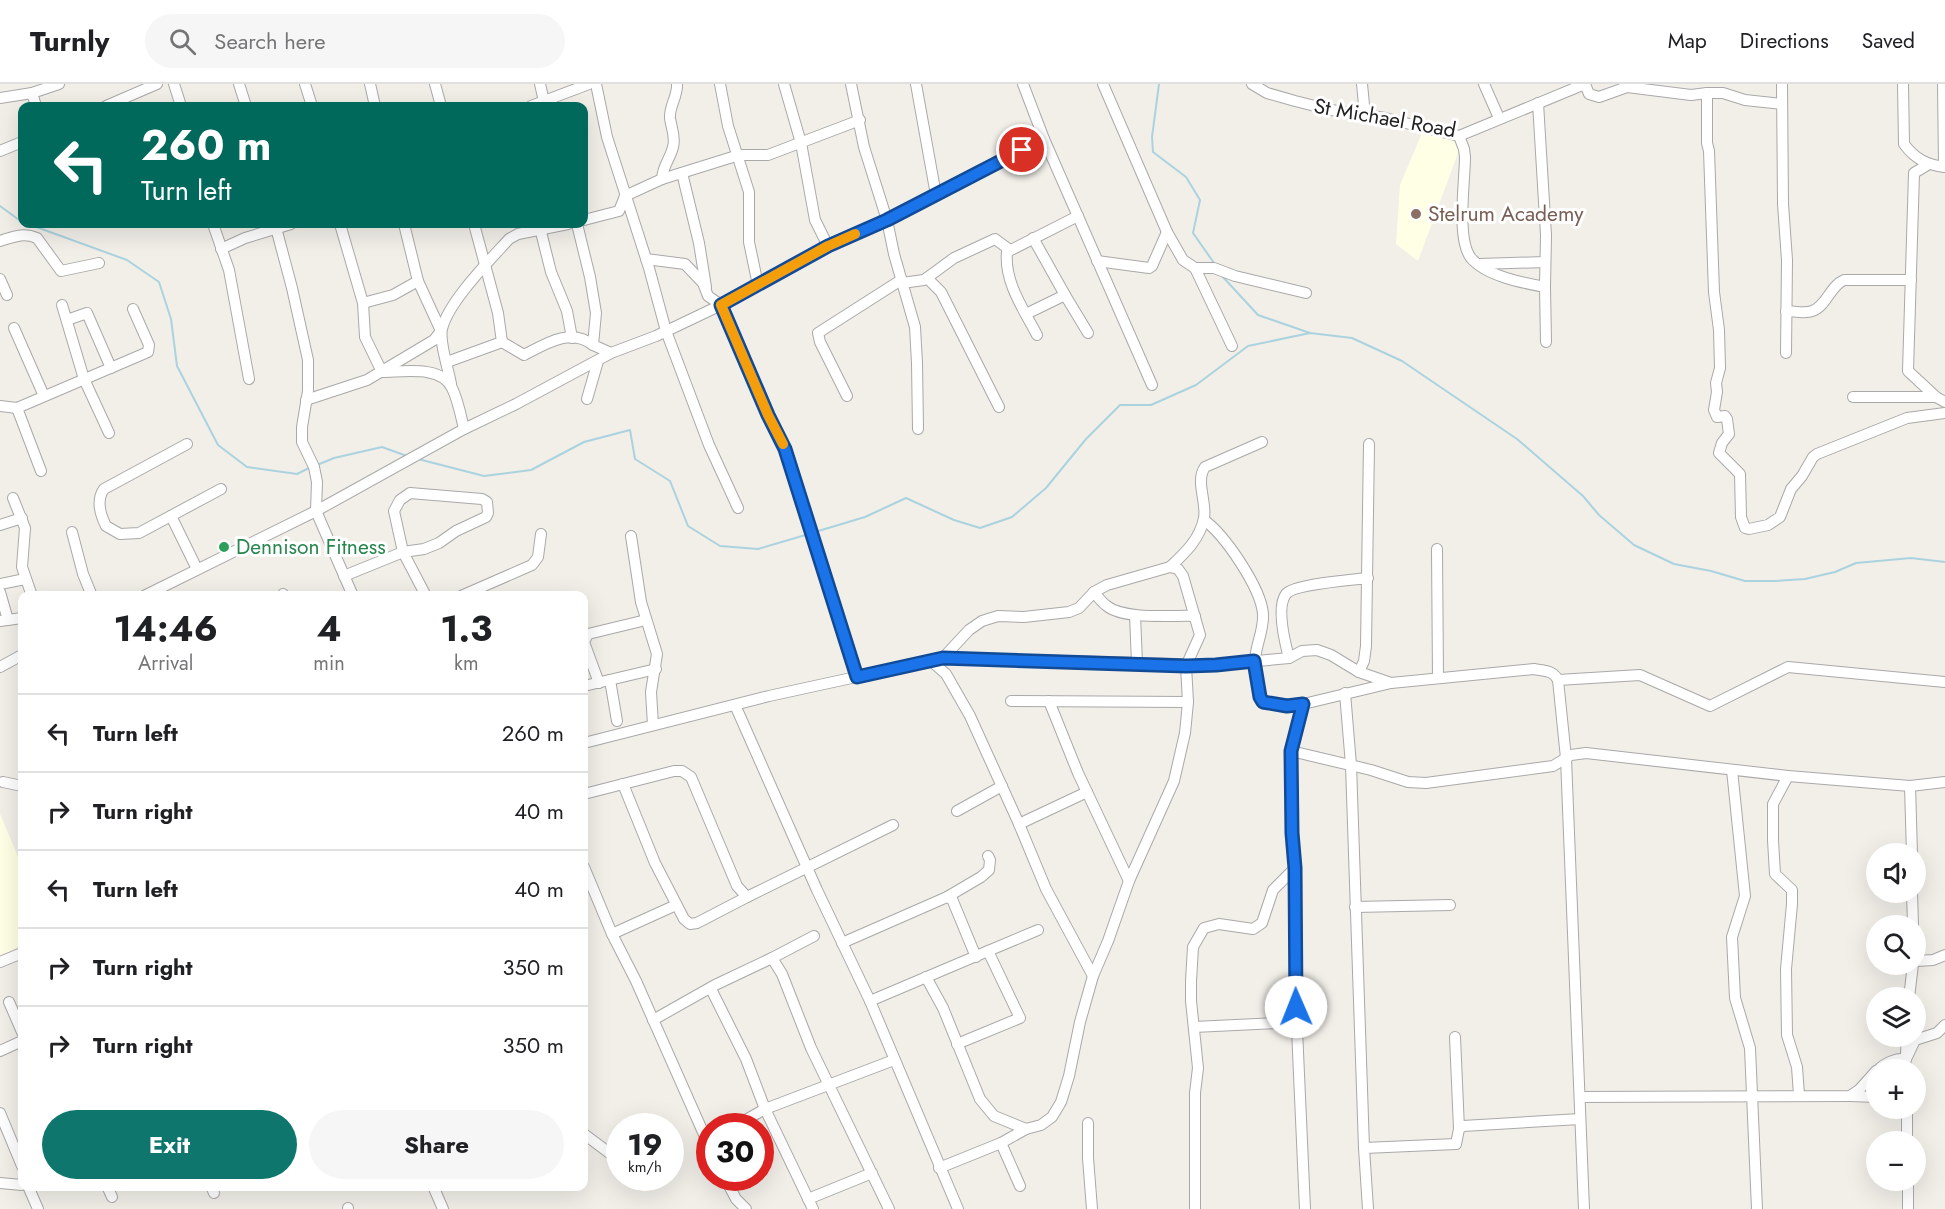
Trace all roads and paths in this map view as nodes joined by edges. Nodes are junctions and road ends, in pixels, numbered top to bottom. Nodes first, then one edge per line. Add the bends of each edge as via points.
1 (59, 84) edge
2 (157, 84) edge
3 (174, 84) edge
4 (239, 84) edge
5 (305, 84) edge
6 (370, 84) edge
7 (435, 84) edge
8 (540, 84) edge
9 (589, 84) edge
10 (596, 84) edge
11 (677, 84) edge
12 (720, 84) edge
13 (783, 84) edge
14 (851, 84) edge
15 (916, 84) edge
16 (1023, 84) edge
17 (1103, 84) edge
18 (1252, 84) edge
19 (1362, 84) edge
20 (1484, 84) edge
21 (1585, 84) edge
22 (1782, 84) edge
23 (1903, 84) edge
24 (1943, 84) edge
25 (1559, 89) edge
26 (32, 93) junction
27 (1707, 93) junction
28 (0, 98) edge
29 (35, 102) edge
30 (115, 102) edge
31 (180, 102) edge
32 (245, 102) edge
33 (311, 102) edge
34 (374, 102) edge
35 (440, 102) edge
36 (544, 102) edge
37 (549, 102) edge
38 (1538, 102) junction
39 (1782, 104) junction
40 (1365, 115) junction
41 (1499, 118) junction
42 (860, 120) junction
43 (1459, 136) junction
44 (1044, 140) junction
45 (801, 143) junction
46 (18, 144) edge
47 (0, 152) edge
48 (739, 155) junction
49 (1929, 164) junction
50 (1944, 167) edge
51 (682, 173) junction
52 (662, 179) junction
53 (936, 195) junction
54 (625, 196) junction
55 (1078, 216) junction
56 (588, 219) edge
57 (887, 220) junction
58 (214, 228) edge
59 (270, 228) edge
60 (276, 228) edge
61 (341, 228) edge
62 (405, 228) edge
63 (475, 228) edge
64 (532, 228) edge
65 (540, 228) edge
66 (579, 228) edge
67 (1167, 232) junction
68 (1033, 238) junction
69 (0, 241) edge
70 (828, 246) junction
71 (221, 249) junction
72 (1010, 250) junction
73 (702, 256) junction
74 (646, 259) junction
75 (1097, 261) junction
76 (1545, 262) junction
77 (99, 263) dead end
78 (685, 264) junction
79 (1479, 264) junction
80 (485, 266) junction
81 (1195, 268) junction
82 (927, 278) junction
83 (0, 279) edge
84 (1911, 280) junction
85 (418, 281) junction
86 (902, 282) junction
87 (758, 285) junction
88 (1545, 287) junction
89 (1306, 293) dead end
90 (7, 295) dead end
91 (1065, 295) junction
92 (708, 296) junction
93 (363, 303) junction
94 (62, 304) dead end
95 (721, 305) junction
96 (133, 309) dead end
97 (1786, 311) junction
98 (1026, 314) junction
99 (67, 320) junction
100 (14, 328) dead end
101 (441, 331) junction
102 (666, 331) junction
103 (1088, 333) dead end
104 (1037, 335) dead end
105 (572, 338) junction
106 (502, 342) junction
107 (1546, 342) dead end
108 (593, 345) junction
109 (1232, 346) dead end
110 (611, 353) junction
111 (1786, 353) dead end
112 (598, 361) junction
113 (447, 363) junction
114 (111, 368) junction
115 (382, 372) junction
116 (84, 379) junction
117 (249, 379) dead end
118 (1152, 385) dead end
119 (452, 387) junction
120 (44, 396) junction
121 (847, 396) dead end
122 (1853, 397) dead end
123 (587, 399) dead end
124 (306, 400) junction
125 (1941, 400) edge
126 (0, 406) edge
127 (999, 407) dead end
128 (17, 408) junction
129 (1945, 413) edge
130 (465, 429) junction
131 (918, 429) dead end
132 (109, 433) dead end
133 (1262, 442) dead end
134 (187, 444) dead end
135 (1369, 444) dead end
136 (41, 471) dead end
137 (221, 489) dead end
138 (13, 498) dead end
139 (738, 508) dead end
140 (316, 511) junction
141 (171, 516) junction
142 (22, 518) junction
143 (1204, 520) junction
144 (0, 525) edge
145 (72, 532) dead end
146 (541, 534) dead end
147 (631, 536) dead end
148 (1437, 549) dead end
149 (403, 552) junction
150 (1170, 567) junction
151 (197, 569) junction
152 (344, 576) junction
153 (1368, 578) junction
154 (25, 579) junction
155 (0, 584) edge
156 (30, 591) edge
157 (90, 591) edge
158 (154, 591) edge
159 (351, 591) edge
160 (423, 591) edge
161 (472, 591) edge
162 (0, 592) edge
163 (1094, 592) junction
164 (1135, 615) junction
165 (1195, 616) junction
166 (4, 620) edge
167 (646, 620) junction
168 (588, 634) edge
169 (588, 650) edge
170 (18, 658) edge
171 (943, 658) junction
172 (1289, 658) junction
173 (930, 660) junction
174 (1254, 661) junction
175 (1137, 663) junction
176 (1186, 666) junction
177 (0, 667) edge
178 (656, 669) junction
179 (1359, 672) junction
180 (857, 677) junction
181 (1438, 678) junction
182 (1558, 680) junction
183 (604, 681) junction
184 (1945, 682) edge
185 (1391, 683) junction
186 (588, 685) edge
187 (1344, 693) junction
188 (1011, 701) dead end
189 (1049, 701) junction
190 (1188, 702) junction
191 (1303, 704) junction
192 (735, 705) junction
193 (617, 721) dead end
194 (653, 725) junction
195 (588, 741) edge
196 (1291, 751) junction
197 (1566, 758) junction
198 (1351, 765) junction
199 (1732, 770) junction
200 (1788, 776) junction
201 (3, 782) dead end
202 (1945, 782) edge
203 (623, 784) junction
204 (18, 785) edge
205 (1002, 786) junction
206 (1910, 786) junction
207 (1087, 792) junction
208 (588, 793) edge
209 (957, 811) dead end
210 (1019, 824) junction
211 (893, 825) dead end
212 (1912, 843) edge
213 (988, 856) dead end
214 (808, 868) junction
215 (1295, 868) junction
216 (588, 877) edge
217 (1128, 881) junction
218 (747, 897) junction
219 (947, 897) junction
220 (676, 905) junction
221 (1450, 905) dead end
222 (1355, 907) junction
223 (1038, 930) dead end
224 (612, 934) junction
225 (814, 936) dead end
226 (842, 943) junction
227 (988, 951) junction
228 (18, 955) edge
229 (1945, 955) edge
230 (976, 957) junction
231 (772, 958) junction
232 (1926, 961) edge
233 (0, 962) edge
234 (1093, 976) junction
235 (926, 977) junction
236 (711, 989) junction
237 (870, 1001) junction
238 (9, 1002) dead end
239 (1297, 1018) junction
240 (653, 1020) junction
241 (18, 1023) edge
242 (1945, 1025) edge
243 (1194, 1027) junction
244 (1455, 1037) dead end
245 (18, 1043) edge
246 (957, 1044) junction
247 (0, 1051) edge
248 (1908, 1059) edge
249 (894, 1060) junction
250 (1866, 1082) edge
251 (829, 1084) junction
252 (1799, 1095) junction
253 (1752, 1096) junction
254 (1850, 1096) junction
255 (1580, 1097) junction
256 (1866, 1097) edge
257 (765, 1109) junction
258 (0, 1113) edge
259 (758, 1113) edge
260 (696, 1115) edge
261 (1580, 1119) junction
262 (1088, 1124) dead end
263 (1026, 1129) junction
264 (1459, 1129) junction
265 (588, 1137) edge
266 (1001, 1143) junction
267 (1364, 1148) junction
268 (606, 1150) edge
269 (18, 1156) edge
270 (939, 1168) junction
271 (872, 1173) junction
272 (0, 1183) edge
273 (18, 1185) edge
274 (1020, 1186) dead end
275 (30, 1191) edge
276 (435, 1191) edge
277 (732, 1191) edge
278 (1908, 1191) edge
279 (810, 1204) edge
280 (38, 1209) edge
281 (443, 1209) edge
282 (746, 1209) edge
283 (889, 1209) edge
284 (957, 1209) edge
285 (1092, 1209) edge
286 (1195, 1209) edge
287 (1305, 1209) edge
288 (1368, 1209) edge
289 (1584, 1209) edge
290 (1757, 1209) edge
291 (1908, 1209) edge

1 - 26 street
2 - 30 street
3 - 31 street
4 - 32 street
5 - 33 street
6 - 34 street
7 - 35 street
8 - 36 street
9 - 37 street
10 - 54 street
11 - 52 street via 670,112 673,147
12 - 48 street
13 - 45 street
14 - 42 street
15 - 53 street
16 - 44 street
17 - 67 street
18 - 40 street, St Michael Road via 1286,99
19 - 40 street
20 - 41 street
21 - 25 street, St Michael Road
21 - 27 street via 1589,94 1599,97 1627,87 1691,95
22 - 39 street
23 - 49 street via 1904,144 1911,154
24 - 50 street
25 - 38 street, St Michael Road
26 - 28 street
26 - 29 street
27 - 39 street
27 - 129 street via 1720,368 1714,410 1717,417 1727,419 1729,434 1719,453 1740,474 1745,528 1768,525 1780,517 1791,489 1817,454 1906,418
38 - 41 street, St Michael Road
38 - 76 street
39 - 97 street
40 - 43 street, St Michael Road
41 - 43 street, St Michael Road
42 - 45 street
42 - 57 street via 864,147
43 - 79 street via 1465,157 1462,218 1466,249
44 - 53 street
44 - 55 street
45 - 48 street via 768,155
45 - 70 street via 815,220
46 - 47 street
48 - 51 street
48 - 87 street via 749,192 749,242
49 - 50 street
49 - 84 street via 1914,173
51 - 52 street
51 - 73 street
52 - 54 street
53 - 57 street
54 - 56 street via 619,211
54 - 74 street
55 - 68 street
55 - 75 street
57 - 70 street
57 - 86 street
58 - 71 street
59 - 71 street
60 - 124 street via 308,360
61 - 93 street
62 - 85 street
63 - 80 street
64 - 80 street via 509,239
65 - 105 street
66 - 108 street via 596,313
67 - 75 street via 1149,268
67 - 81 street via 1183,260
68 - 72 street
68 - 91 street
69 - 77 street via 25,234 33,236 61,271
70 - 87 street
71 - 117 street via 229,270
72 - 82 street via 995,239 954,258
72 - 98 street via 1006,257 1011,284
73 - 78 street
73 - 92 street
74 - 78 street
74 - 102 street
75 - 118 street
76 - 79 street
76 - 88 street
78 - 92 street
79 - 88 street via 1519,283
80 - 101 street via 456,302
80 - 106 street
81 - 89 street via 1214,268
81 - 109 street
82 - 86 street
82 - 127 street via 941,291
83 - 90 street
84 - 97 street via 1844,280 1812,311
84 - 125 street via 1908,371
85 - 93 street via 393,295
85 - 101 street
86 - 121 street via 818,333
86 - 131 street via 915,327
87 - 95 street
88 - 107 street
91 - 98 street
91 - 103 street
92 - 95 street
93 - 115 street via 365,337
94 - 99 street
95 - 102 street
95 - 180 street via 785,449
96 - 114 street via 149,345 148,352
97 - 111 street
98 - 104 street
99 - 114 street via 87,313
99 - 116 street
100 - 120 street
101 - 113 street
101 - 115 street via 434,340
102 - 110 street
102 - 139 street via 709,445
105 - 106 street via 565,336 524,355
105 - 108 street via 586,339
106 - 113 street
108 - 110 street
110 - 112 street
112 - 123 street
112 - 130 street
113 - 119 street
114 - 116 street
115 - 119 street via 436,373
115 - 124 street
116 - 120 street
116 - 132 street
119 - 130 street
120 - 128 street
122 - 125 street
124 - 140 street via 302,442 314,466
126 - 128 street
128 - 136 street
130 - 140 street
133 - 143 street via 1205,467
134 - 141 street via 104,489 100,497 106,526 120,534 139,533
135 - 153 street
137 - 141 street
138 - 142 street
140 - 151 street
140 - 152 street
141 - 151 street
142 - 144 street
142 - 154 street
143 - 150 street via 1191,547
143 - 174 street via 1229,544 1261,603 1262,622
145 - 157 street
146 - 161 street via 538,557 532,565
147 - 167 street
148 - 181 street
149 - 149 street via 394,511 410,493 487,502 488,513 481,520 440,543
149 - 152 street
149 - 160 street
150 - 163 street
150 - 165 street via 1183,576
151 - 158 street
152 - 159 street
153 - 172 street via 1310,585 1285,595 1281,605
153 - 179 street via 1366,646
154 - 155 street
154 - 156 street
162 - 166 street
163 - 164 street via 1108,608
163 - 171 street via 1079,608 1061,614 998,616 982,621
164 - 165 street
164 - 175 street
165 - 176 street via 1200,635
167 - 168 street
167 - 178 street via 657,654
169 - 183 street
170 - 177 street
171 - 173 street
171 - 175 street
172 - 174 street
172 - 179 street via 1302,651 1317,650
173 - 180 street
173 - 205 street via 957,691
174 - 176 street
174 - 191 street via 1263,702
175 - 176 street
176 - 190 street
178 - 183 street
178 - 194 street via 651,692
179 - 185 street
180 - 192 street
181 - 182 street via 1534,669 1550,672
181 - 185 street
182 - 184 street via 1640,675 1710,706 1788,667
182 - 197 street
183 - 186 street
183 - 193 street
185 - 187 street
187 - 191 street
187 - 198 street
188 - 189 street
189 - 190 street
189 - 207 street
190 - 217 street via 1174,781
191 - 196 street
192 - 194 street
192 - 214 street
194 - 195 street
196 - 198 street
196 - 215 street
197 - 198 street via 1553,766 1426,783 1408,782
197 - 199 street via 1586,753
197 - 255 street
198 - 222 street
199 - 200 street
199 - 253 street via 1745,896 1732,937 1735,998 1750,1048
200 - 206 street
200 - 252 street via 1773,804 1773,840 1775,874 1792,890 1786,969 1787,1035 1797,1067
201 - 204 street
202 - 206 street
203 - 208 street
203 - 218 street via 674,771 691,777 737,886
203 - 220 street
205 - 209 street
205 - 210 street
206 - 212 street
207 - 210 street
207 - 217 street
210 - 234 street via 1046,889
211 - 214 street
213 - 219 street via 989,870
214 - 218 street
214 - 226 street
215 - 239 street
215 - 243 street via 1274,890 1262,923 1253,929 1219,924 1204,928 1193,947
216 - 224 street
217 - 234 street
218 - 220 street via 690,924
219 - 226 street
219 - 230 street via 952,899
220 - 224 street
221 - 222 street
222 - 267 street
223 - 227 street
224 - 240 street
225 - 231 street
226 - 237 street
227 - 230 street
227 - 246 street via 1020,1018
228 - 233 street
229 - 232 street
230 - 235 street
231 - 236 street
231 - 251 street
234 - 263 street via 1061,1102 1052,1117
235 - 237 street
235 - 246 street
236 - 240 street
236 - 257 street via 746,1059
237 - 249 street
238 - 241 street
239 - 243 street via 1278,1023
239 - 287 street
240 - 260 street
242 - 248 street via 1937,1033 1915,1041
243 - 286 street via 1198,1068
244 - 264 street
245 - 247 street
246 - 263 street via 980,1099 994,1116
249 - 251 street
249 - 270 street
250 - 254 street
251 - 257 street
251 - 271 street
252 - 253 street
252 - 254 street
253 - 255 street
253 - 290 street
254 - 256 street
255 - 261 street
257 - 259 street
257 - 279 street
258 - 269 street
261 - 264 street
261 - 289 street
262 - 285 street
263 - 266 street
264 - 267 street via 1456,1144
265 - 268 street
266 - 270 street
266 - 274 street
267 - 288 street
270 - 284 street
271 - 279 street
271 - 283 street
272 - 273 street
275 - 280 street
276 - 281 street
277 - 282 street
278 - 291 street

